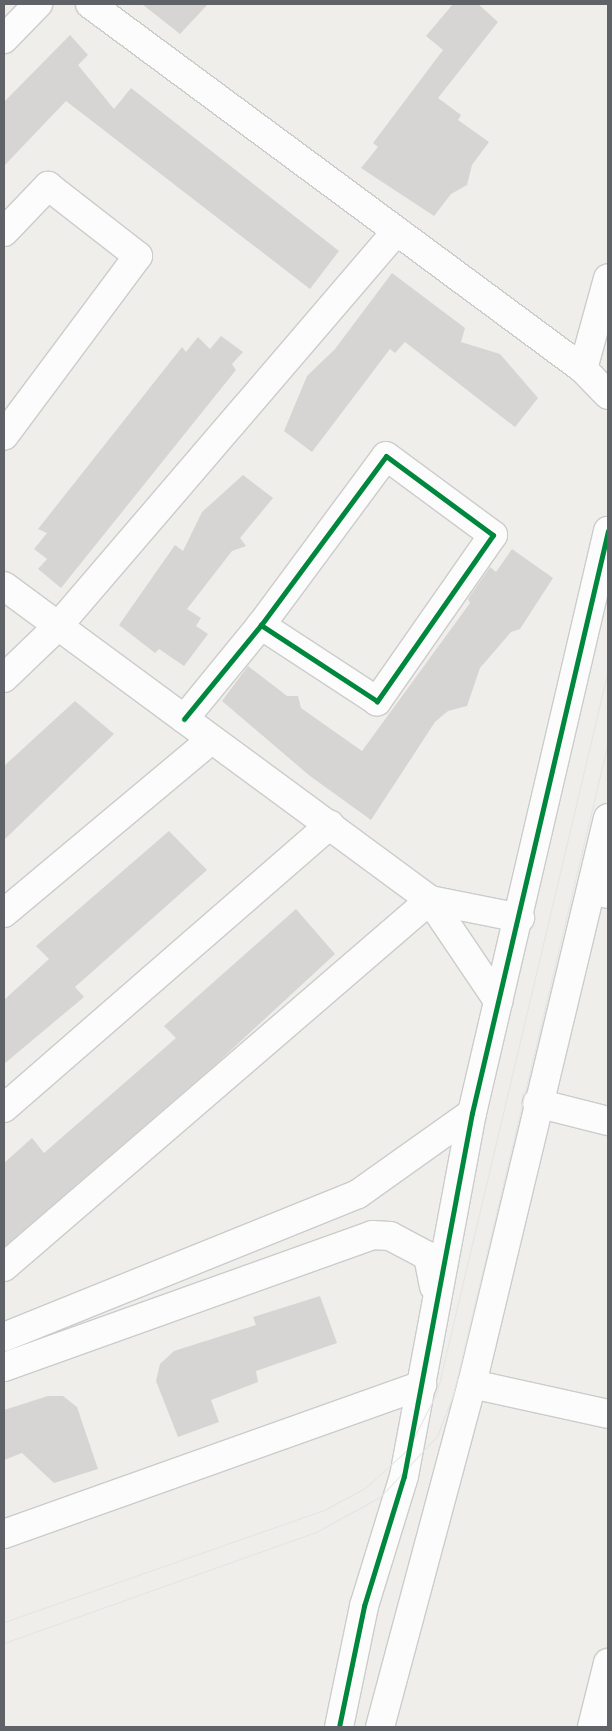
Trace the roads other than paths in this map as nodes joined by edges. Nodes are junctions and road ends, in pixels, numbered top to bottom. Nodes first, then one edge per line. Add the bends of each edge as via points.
1 (38, 4) edge
2 (90, 4) edge
3 (4, 39) edge
4 (4, 232) edge
5 (395, 233) junction
6 (608, 278) edge
7 (583, 369) junction
8 (608, 395) edge
9 (4, 436) edge
10 (608, 532) edge
11 (4, 586) edge
12 (59, 625) junction
13 (262, 625) junction
14 (4, 678) edge
15 (184, 718) junction
16 (211, 740) junction
17 (608, 818) edge
18 (330, 825) junction
19 (600, 892) edge
20 (430, 900) junction
21 (4, 913) edge
22 (520, 918) junction
23 (498, 1001) junction
24 (537, 1103) junction
25 (4, 1108) edge
26 (472, 1113) junction
27 (608, 1121) edge
28 (4, 1267) edge
29 (435, 1294) junction
30 (4, 1338) edge
31 (4, 1367) edge
32 (472, 1384) junction
33 (422, 1385) junction
34 (608, 1414) edge
35 (4, 1534) edge
36 (608, 1663) edge
37 (339, 1727) edge
38 (380, 1727) edge
39 (592, 1727) edge

1 - 3 street
2 - 5 street
4 - 9 street via 48,186 138,256
5 - 7 street
5 - 12 street
6 - 7 street
7 - 8 street
10 - 22 street
11 - 12 street
12 - 14 street
12 - 15 street
13 - 13 street via 386,456 493,535 377,701
13 - 15 street
15 - 16 street
16 - 18 street
16 - 21 street
17 - 19 street
18 - 20 street
18 - 25 street
19 - 24 street
20 - 22 street
20 - 23 street
20 - 28 street
22 - 23 street
23 - 26 street
24 - 27 street
24 - 32 street
26 - 29 street
26 - 30 street via 358,1194
29 - 31 street via 428,1256 390,1236 372,1235
29 - 33 street
32 - 34 street
32 - 38 street
33 - 35 street
33 - 37 street via 404,1476 364,1606
36 - 39 street

